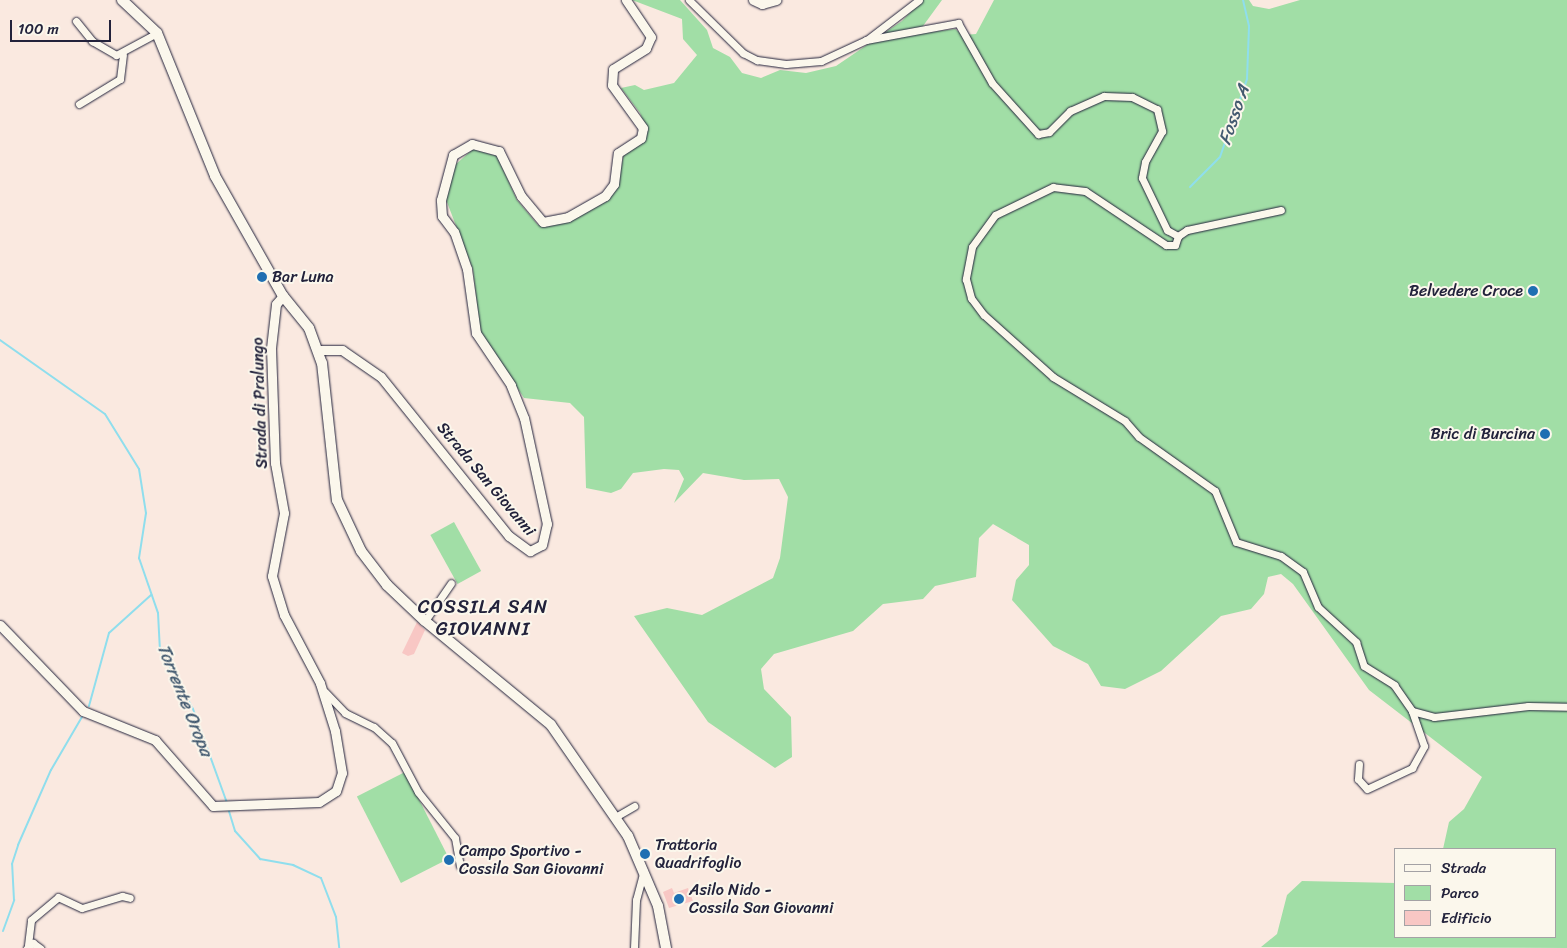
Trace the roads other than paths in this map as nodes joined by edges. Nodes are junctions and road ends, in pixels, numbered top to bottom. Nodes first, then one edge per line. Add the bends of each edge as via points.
1 (122, 0) edge
2 (626, 0) edge
3 (689, 0) edge
4 (753, 0) edge
5 (776, 0) edge
6 (919, 0) edge
7 (76, 21) dead end
8 (157, 34) junction
9 (866, 40) junction
10 (123, 55) junction
11 (79, 104) dead end
12 (1280, 210) dead end
13 (1178, 236) junction
14 (283, 296) junction
15 (318, 350) junction
16 (451, 582) dead end
17 (425, 621) junction
18 (0, 625) edge
19 (320, 683) junction
20 (1567, 707) edge
21 (1412, 711) junction
22 (1359, 764) dead end
23 (634, 806) dead end
24 (617, 816) junction
25 (460, 866) dead end
26 (644, 871) junction
27 (130, 898) dead end
28 (27, 946) edge
29 (40, 948) edge
30 (634, 948) edge
31 (666, 948) edge

1 - 8 main road
2 - 15 street, Strada San Giovanni via 651,37 646,48 613,69 612,85 643,128 641,138 618,153 614,184 605,196 568,217 544,222 528,208 499,151 472,144 454,155 441,200 442,216 454,232 467,269 476,333 511,385 524,418 547,524 542,544 530,551 509,536 381,377 342,350
3 - 9 street via 729,40 757,60 808,64
4 - 5 street via 762,4
6 - 9 street
7 - 10 street via 105,52
8 - 10 street
8 - 14 main road via 214,176
9 - 13 street via 958,23 992,83 1038,134 1049,132 1070,112 1104,96 1150,102 1162,118 1162,131 1144,162 1142,178 1160,220
10 - 11 street via 120,79
12 - 13 street
13 - 21 street via 1175,245 1166,245 1084,191 1053,187 995,216 972,247 966,278 971,298 984,316 1053,378 1125,421 1139,437 1215,491 1236,542 1281,556 1303,572 1318,607 1356,642 1364,666 1394,685
14 - 15 main road via 309,328
14 - 19 street, Strada di Pralungo via 276,304 272,348 276,463 284,512 272,576 284,615
15 - 17 main road via 337,500 361,551 387,585
16 - 17 street
17 - 24 main road via 540,713
18 - 19 street, Strada di Pralungo via 84,711 155,740 213,806 319,802 336,790 342,773 340,750
19 - 25 street via 331,702 392,744 418,792 455,838
20 - 21 street via 1528,706 1434,717
21 - 22 street via 1424,746 1412,768 1367,790 1358,779
23 - 24 street
24 - 26 main road
26 - 30 street via 636,900
26 - 31 main road via 658,906
27 - 28 street via 122,896 82,908 58,897 31,920
28 - 29 street

